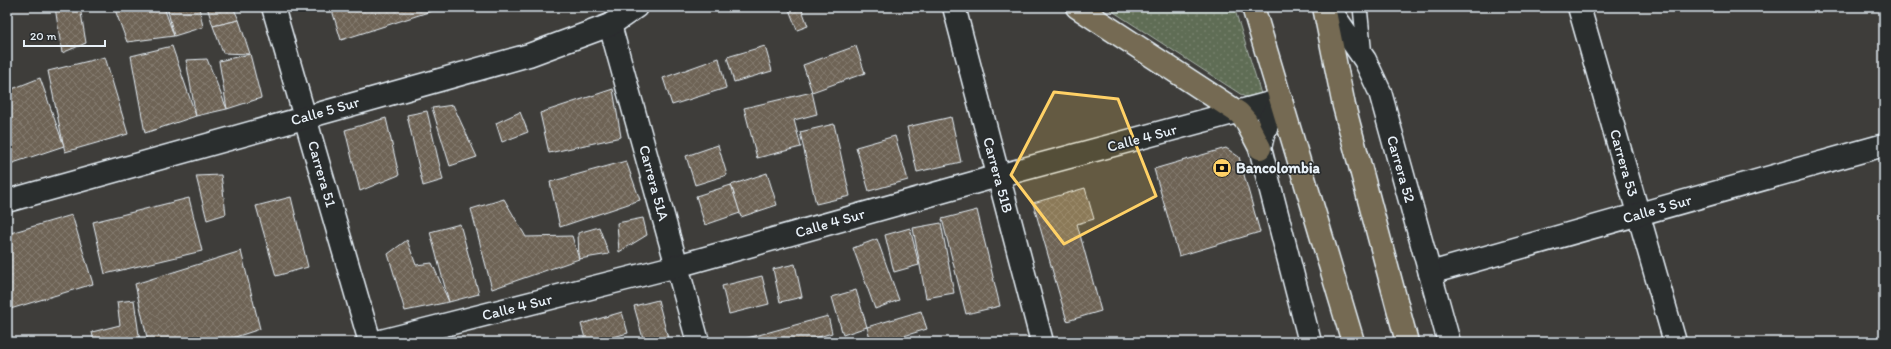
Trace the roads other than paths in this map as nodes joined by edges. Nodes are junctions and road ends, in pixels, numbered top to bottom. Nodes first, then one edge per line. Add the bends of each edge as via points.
1 (273, 7) edge
2 (636, 7) edge
3 (954, 7) edge
4 (1077, 7) edge
5 (1253, 7) edge
6 (1324, 7) edge
7 (1328, 7) edge
8 (1360, 7) edge
9 (1579, 7) edge
10 (610, 25) junction
11 (1365, 60) junction
12 (1281, 100) junction
13 (1239, 113) junction
14 (305, 117) junction
15 (1884, 145) edge
16 (1260, 148) junction
17 (998, 176) junction
18 (7, 201) edge
19 (1639, 215) junction
20 (677, 266) junction
21 (1430, 274) junction
22 (370, 342) edge
23 (377, 342) edge
24 (698, 342) edge
25 (1042, 342) edge
26 (1310, 342) edge
27 (1353, 342) edge
28 (1407, 342) edge
29 (1449, 342) edge
30 (1675, 342) edge

1 - 14 street, Carrera 51
2 - 10 street, Calle 5 Sur
3 - 17 street, Carrera 51B
4 - 13 main road
5 - 12 main road
6 - 28 main road via 1344,106
7 - 11 street, Carrera 52
8 - 11 lane
9 - 19 street, Carrera 53
10 - 14 street, Calle 5 Sur via 529,55
10 - 20 street, Carrera 51A
11 - 21 street, Carrera 52 via 1380,92
12 - 13 street, Calle 4 Sur
12 - 16 street via 1267,121
12 - 27 main road
13 - 16 main road
13 - 17 street, Calle 4 Sur
14 - 18 street, Calle 5 Sur
14 - 22 street, Carrera 51
15 - 19 street, Calle 3 Sur
16 - 26 street
17 - 20 street, Calle 4 Sur
17 - 25 street, Carrera 51B
19 - 21 street, Calle 3 Sur
19 - 30 street, Carrera 53
20 - 23 street, Calle 4 Sur
20 - 24 street, Carrera 51A
21 - 29 street, Carrera 52

